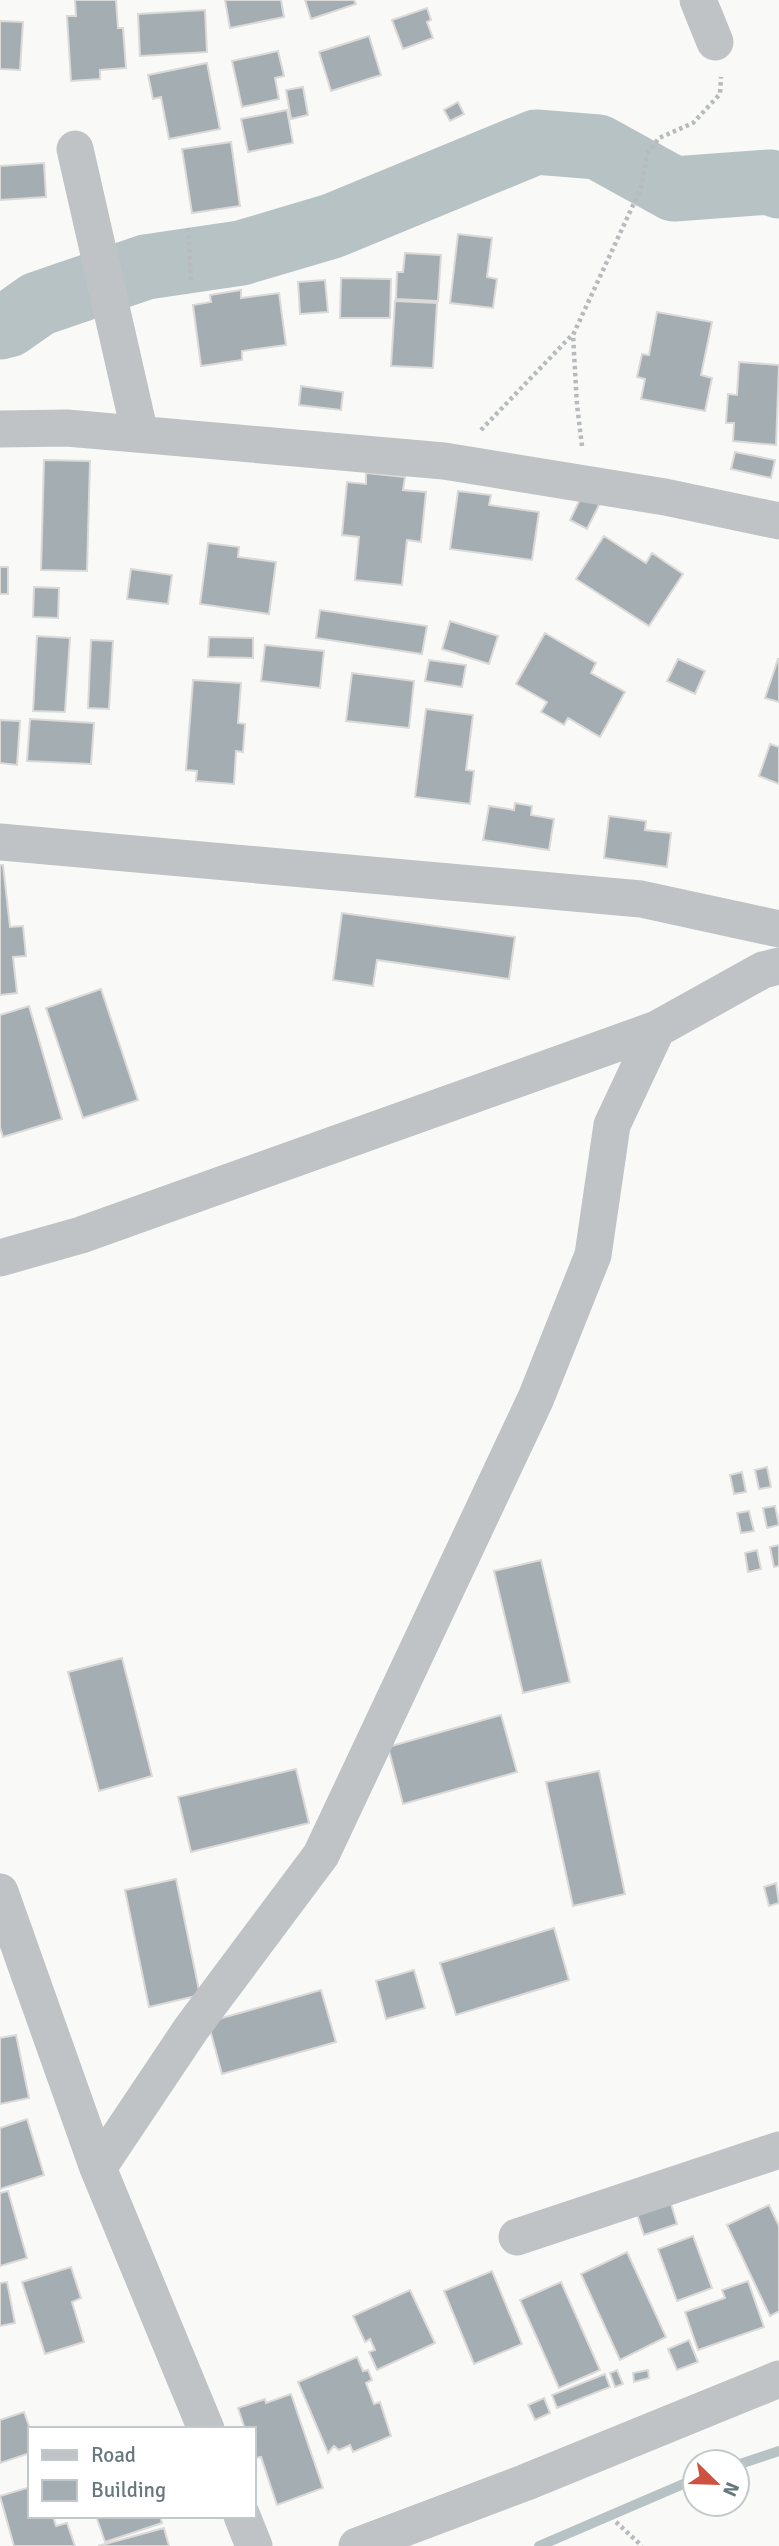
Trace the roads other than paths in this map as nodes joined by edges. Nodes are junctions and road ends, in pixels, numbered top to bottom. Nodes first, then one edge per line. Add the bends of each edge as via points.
1 (698, 0) edge
2 (715, 42) road end
3 (75, 149) dead end
4 (0, 429) edge
5 (140, 434) junction
6 (779, 521) edge
7 (0, 842) edge
8 (779, 929) edge
9 (779, 966) edge
10 (657, 1029) junction
11 (0, 1258) edge
12 (0, 1892) edge
13 (779, 2150) edge
14 (99, 2168) junction
15 (517, 2237) dead end
16 (779, 2379) edge
17 (205, 2427) edge
18 (243, 2518) edge
19 (254, 2546) edge
20 (357, 2546) edge

1 - 2 street
3 - 5 street
4 - 5 street
5 - 6 street via 444,461 589,483
7 - 8 street via 641,899
9 - 10 street via 763,970
10 - 11 street via 81,1235
10 - 14 street via 612,1125 593,1255 536,1398 321,1855 191,2029
12 - 14 street
13 - 15 street
14 - 17 street
16 - 20 street
18 - 19 street

